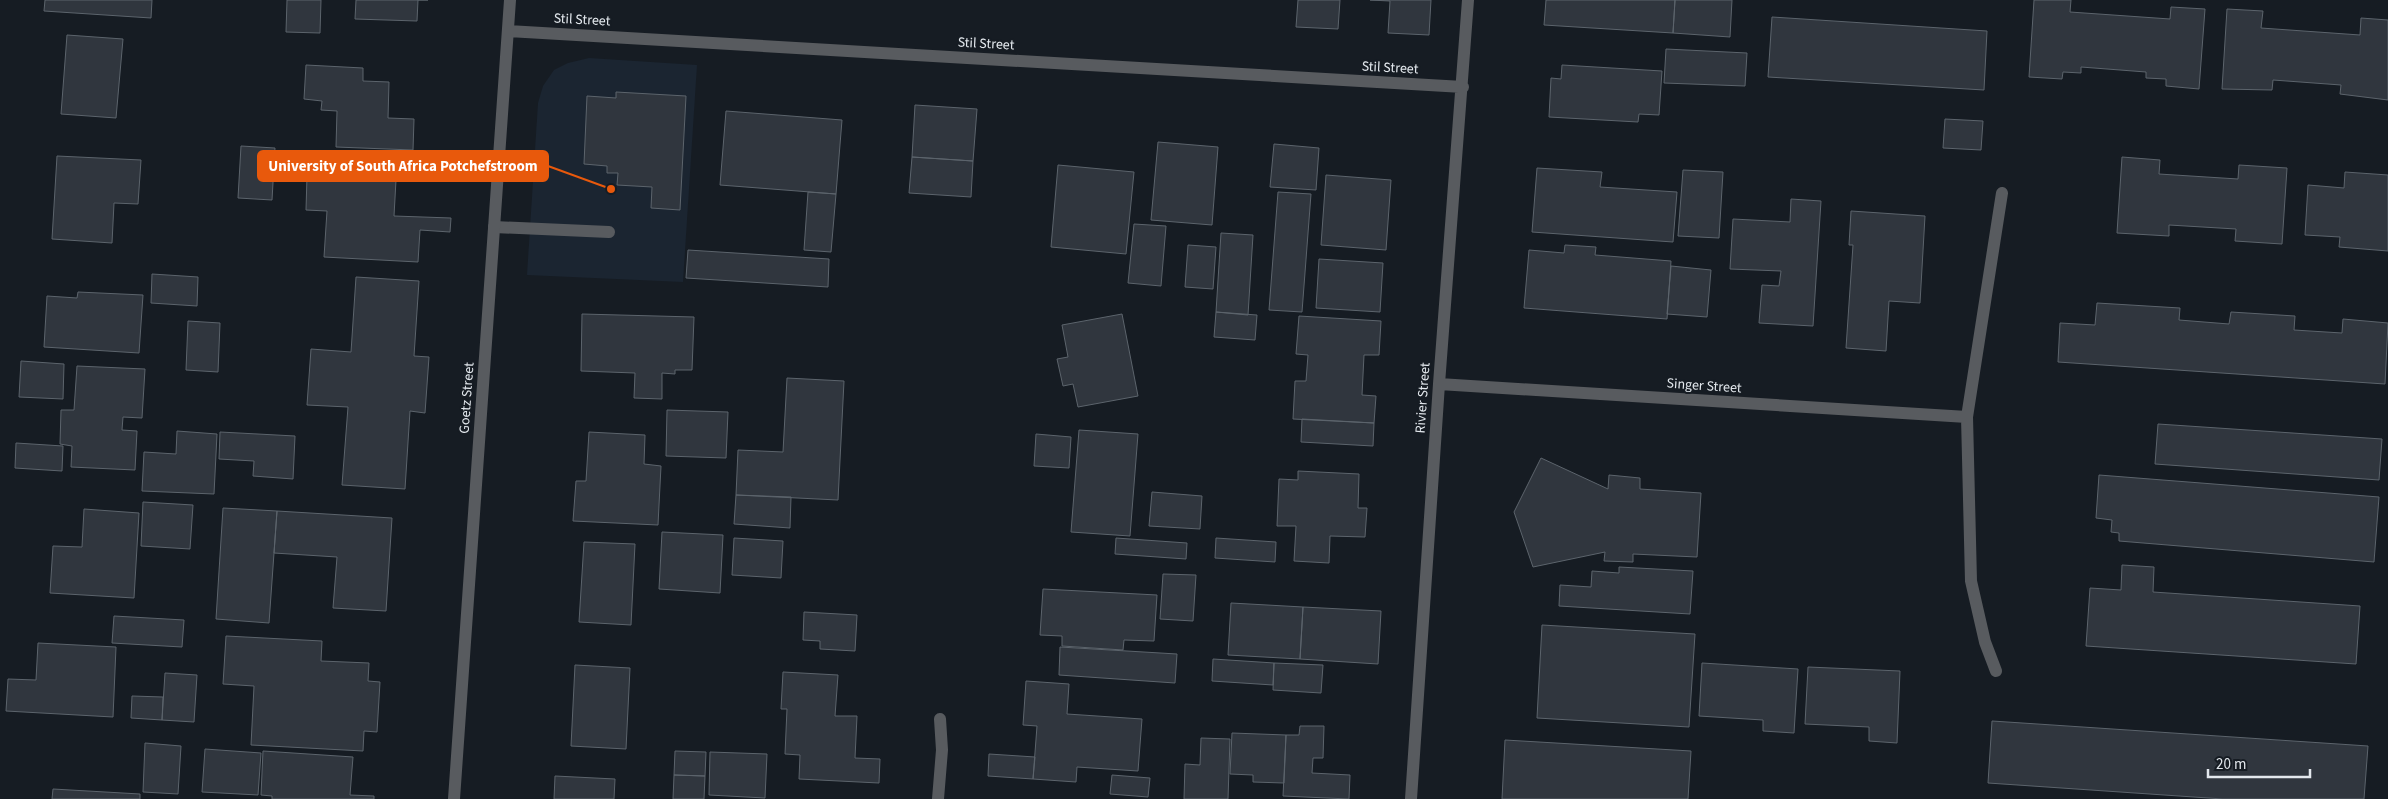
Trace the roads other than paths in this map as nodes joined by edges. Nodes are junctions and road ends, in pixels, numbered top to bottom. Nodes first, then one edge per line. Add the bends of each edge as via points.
1 (510, 0) edge
2 (1468, 0) edge
3 (508, 30) junction
4 (1463, 87) junction
5 (2002, 193) dead end
6 (494, 227) junction
7 (610, 232) dead end
8 (1439, 384) junction
9 (1967, 417) junction
10 (1996, 670) dead end
11 (940, 720) dead end
12 (454, 799) edge
13 (938, 799) edge
14 (1411, 799) edge

1 - 3 street, Goetz Street
2 - 4 street, Rivier Street
3 - 4 street, Stil Street
3 - 6 street, Goetz Street
4 - 8 street, Rivier Street
5 - 9 street
6 - 7 street
6 - 12 street, Goetz Street
8 - 9 street, Singer Street
8 - 14 street, Rivier Street
9 - 10 street via 1971,581 1984,642
11 - 13 street via 942,750

